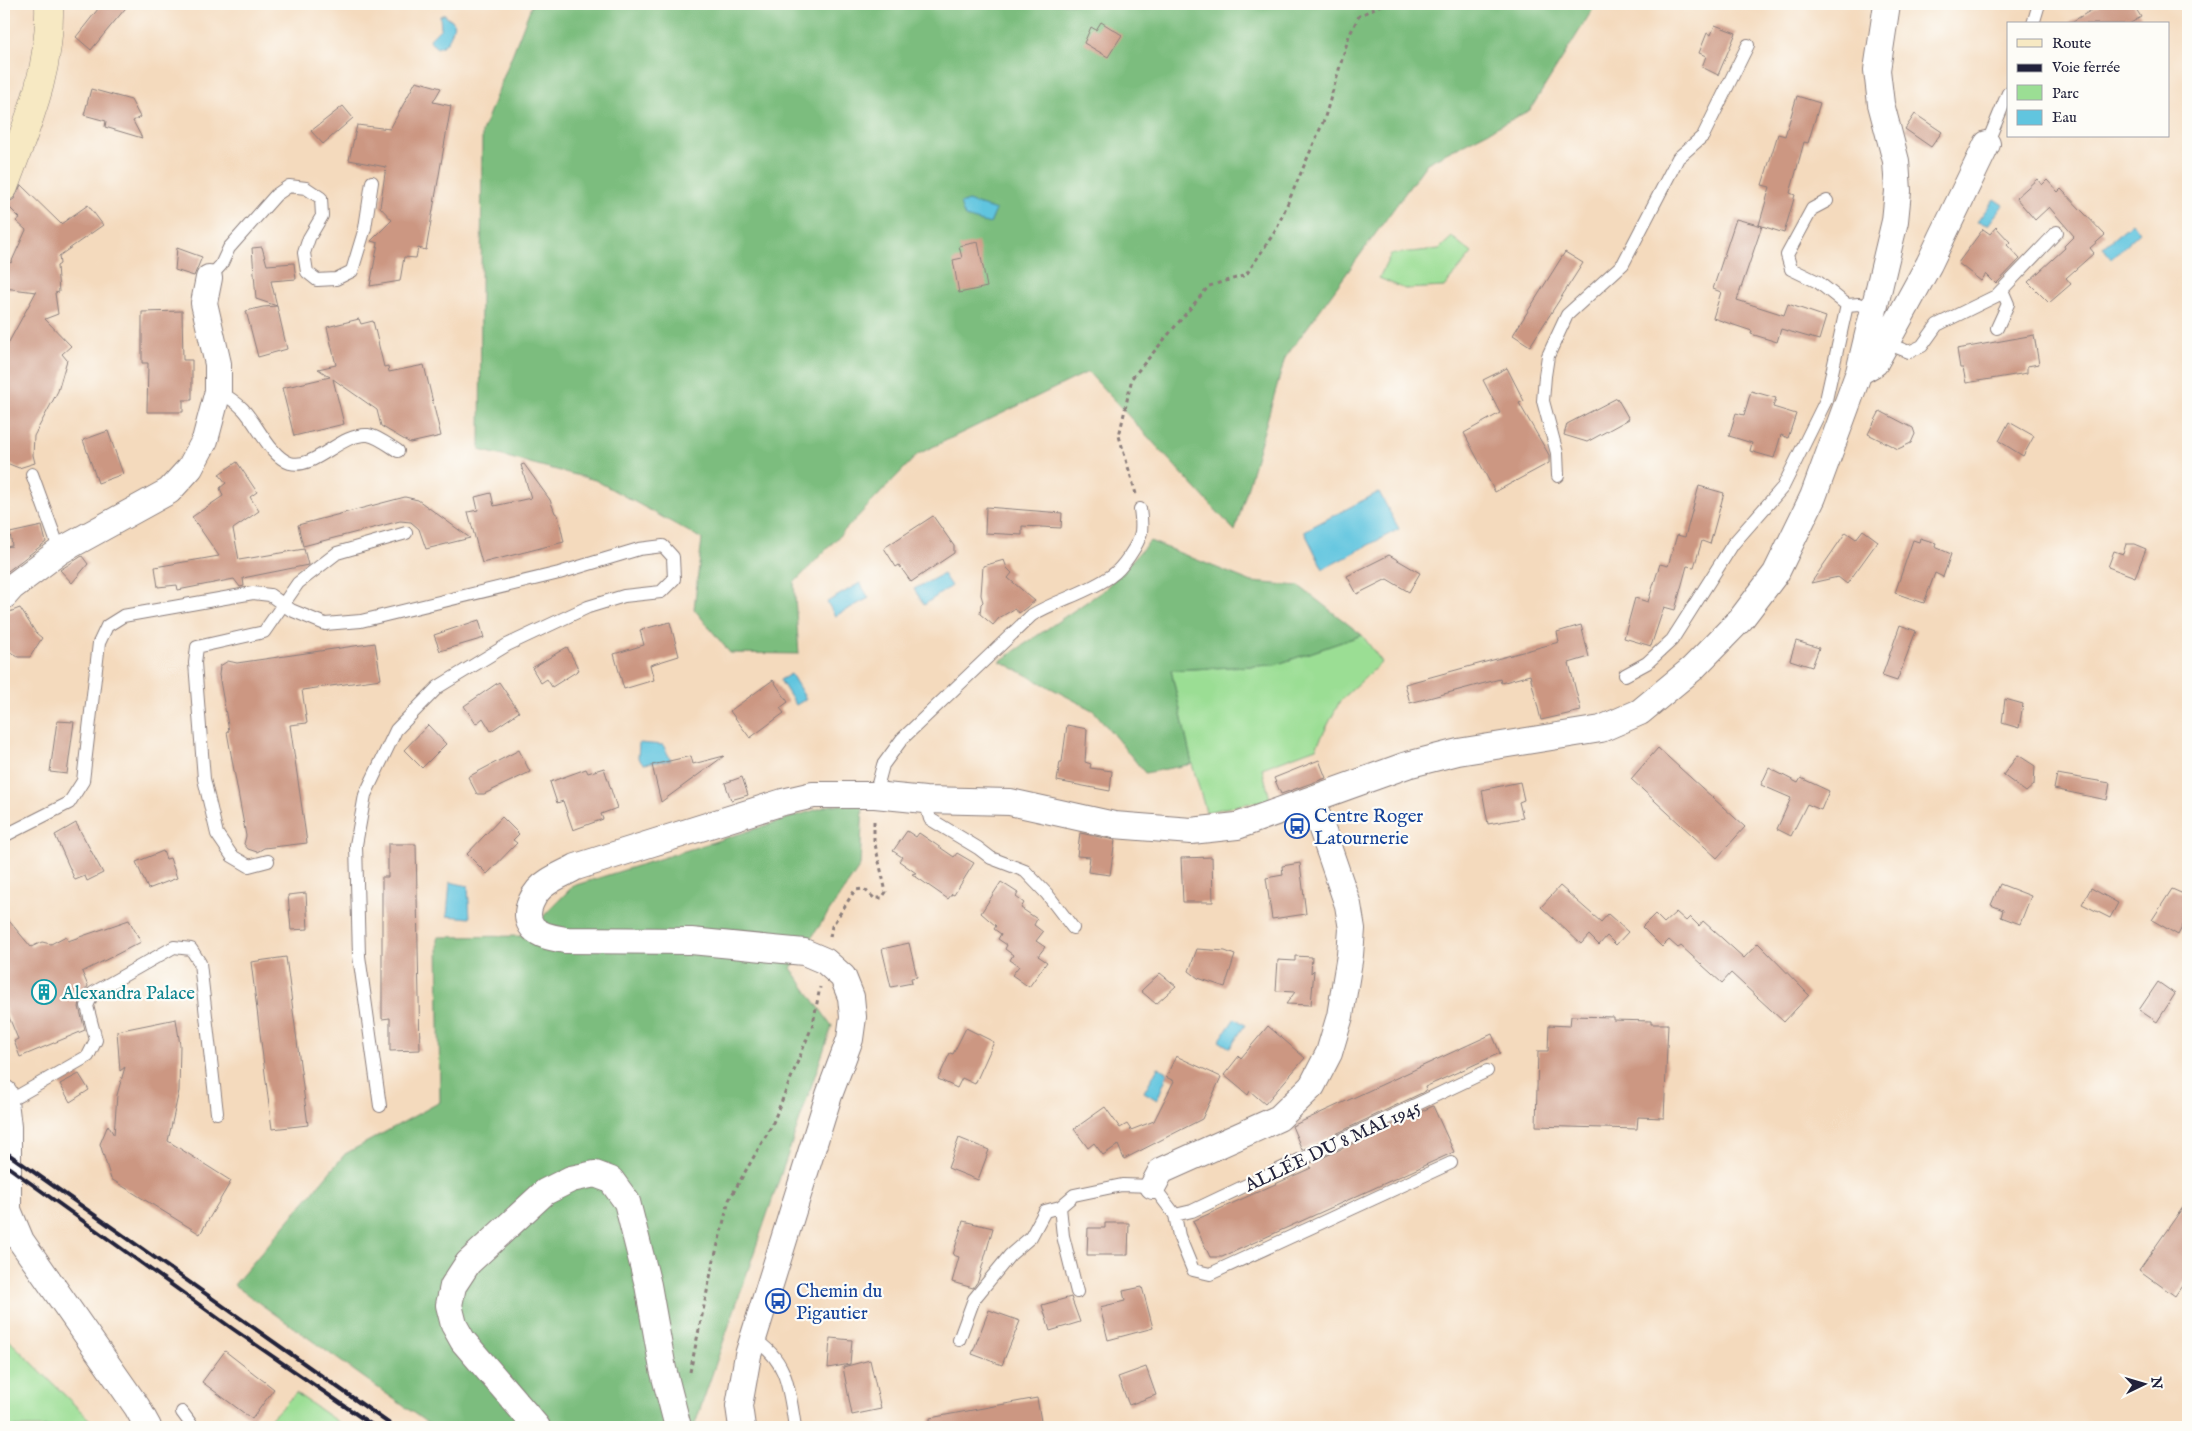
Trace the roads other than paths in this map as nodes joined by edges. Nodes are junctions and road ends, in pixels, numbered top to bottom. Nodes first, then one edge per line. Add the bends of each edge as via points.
1 (49, 4) edge
2 (1887, 4) edge
3 (2040, 4) edge
4 (2034, 22) edge
5 (1748, 46) dead end
6 (2007, 95) edge
7 (1987, 144) joint
8 (372, 182) dead end
9 (4, 187) edge
10 (1827, 201) dead end
11 (2057, 232) dead end
12 (209, 278) joint
13 (2002, 290) junction
14 (1847, 305) junction
15 (1874, 309) junction
16 (1997, 328) dead end
17 (1886, 343) junction
18 (1859, 372) junction
19 (218, 391) junction
20 (398, 451) dead end
21 (32, 474) dead end
22 (1558, 476) dead end
23 (1140, 509) road end
24 (406, 533) dead end
25 (60, 551) junction
26 (4, 596) edge
27 (285, 605) junction
28 (1624, 675) dead end
29 (875, 794) junction
30 (926, 800) junction
31 (1312, 800) junction
32 (4, 836) edge
33 (268, 861) dead end
34 (1073, 928) dead end
35 (1487, 1071) dead end
36 (5, 1096) edge
37 (380, 1106) dead end
38 (217, 1113) dead end
39 (1451, 1163) dead end
40 (1153, 1186) junction
41 (1060, 1207) junction
42 (1175, 1215) junction
43 (1078, 1292) dead end
44 (753, 1339) junction
45 (959, 1340) dead end
46 (182, 1412) dead end
47 (148, 1427) edge
48 (193, 1427) edge
49 (537, 1427) edge
50 (678, 1427) edge
51 (742, 1427) edge
52 (795, 1427) edge

1 - 9 street via 46,61 40,88
2 - 15 street via 1877,70 1881,104 1896,161 1898,191 1895,221
3 - 4 lane
5 - 22 lane via 1703,136 1678,158 1623,264 1567,315 1548,356 1544,401 1557,454
6 - 7 lane
7 - 17 street via 1929,264
8 - 12 lane via 365,228 352,271 336,279 317,280 307,272 304,254 322,216 321,198 306,188 289,186 276,195 253,221
10 - 14 lane via 1812,209 1787,255 1791,269 1818,282
11 - 13 lane
12 - 19 street via 204,303 218,364
13 - 16 lane via 2008,304
13 - 17 lane via 1937,325 1922,346 1909,352
14 - 15 lane via 1858,304
14 - 28 lane via 1826,400 1783,487 1734,544 1672,640 1647,663
15 - 18 street
17 - 18 street via 1875,363
18 - 31 street via 1813,497 1776,573 1735,625 1692,669 1640,712 1602,729 1458,752 1407,765
19 - 20 lane via 233,399 280,458 292,464 304,464 349,438 368,435
19 - 25 street via 205,440 190,468 169,491
21 - 25 lane
23 - 29 lane via 1141,532 1135,548 1113,576 1053,602 1032,615 902,739 884,765
24 - 27 lane via 337,553 298,583
25 - 26 street
27 - 32 lane via 270,595 253,593 123,616 106,626 99,643 83,781 69,803
27 - 33 lane via 264,632 196,647 204,779 217,834 232,856 249,866
27 - 37 lane via 325,624 361,621 559,573 639,549 663,546 673,557 674,579 661,592 624,596 588,607 507,646 438,687 396,730 365,795 356,845 359,956
29 - 30 street
29 - 44 street via 806,796 576,867 547,882 532,898 528,915 533,928 546,936 565,940 691,941 762,946 804,952 825,961 843,977 851,997 850,1039
30 - 31 street via 1010,802 1114,825 1190,831 1237,826
30 - 34 lane via 930,819 991,858 1025,871
31 - 40 street via 1348,905 1352,930 1340,1016 1329,1053 1312,1086 1279,1118 1161,1171
35 - 42 lane, ALLÉE DU 8 MAI 1945 via 1192,1211
36 - 38 lane via 18,1096 88,1056 96,1040 88,1006 93,993 174,948 191,949 200,963
36 - 47 street via 8,1210 21,1241
39 - 42 lane via 1210,1274 1193,1270 1179,1236
40 - 41 lane via 1122,1185 1074,1195
40 - 42 lane
41 - 43 lane via 1062,1236
41 - 45 lane via 1045,1212 1031,1237 1010,1255 974,1299
44 - 51 street via 742,1380
44 - 52 lane via 765,1346 780,1363
46 - 48 lane
49 - 50 street via 462,1341 449,1305 452,1286 468,1263 545,1192 571,1179 595,1174 612,1180 627,1202

